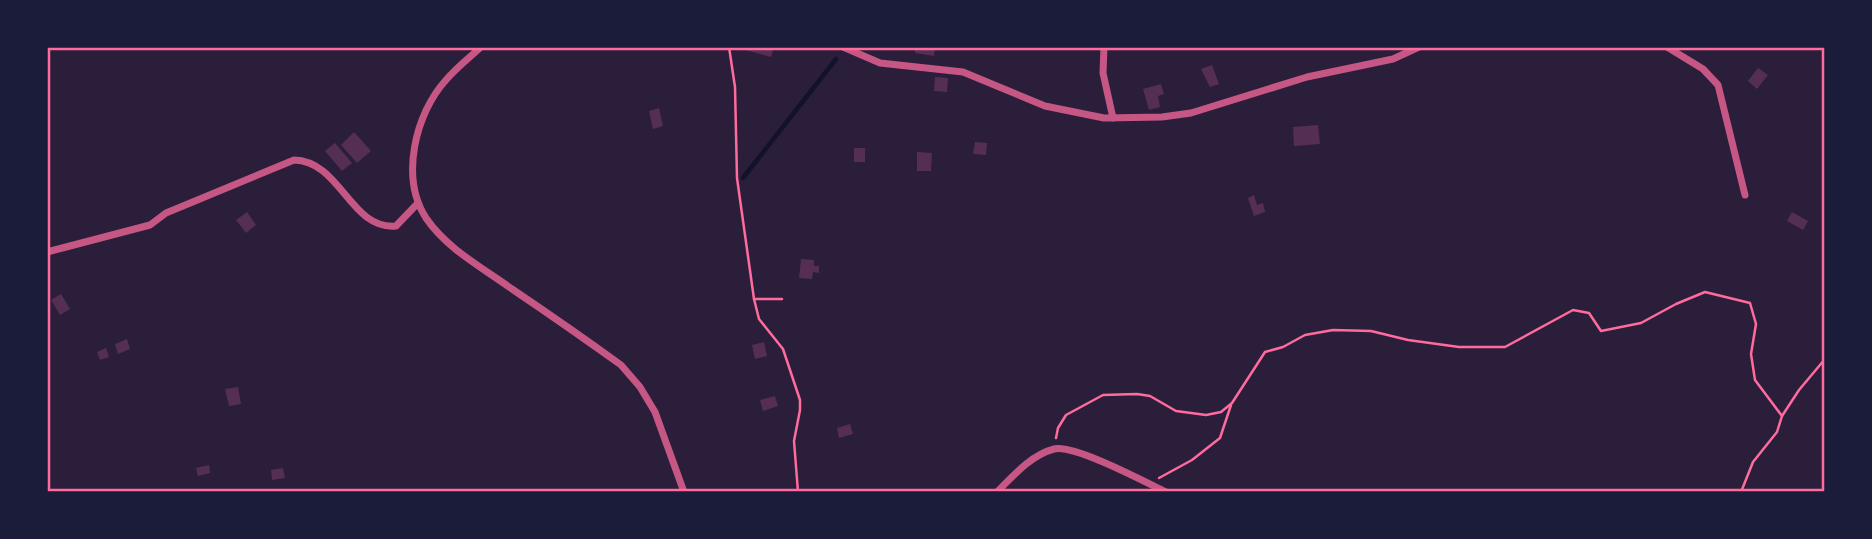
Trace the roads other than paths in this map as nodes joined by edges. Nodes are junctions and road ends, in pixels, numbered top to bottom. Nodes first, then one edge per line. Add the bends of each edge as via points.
1 (481, 47) edge
2 (842, 47) edge
3 (1104, 47) edge
4 (1419, 47) edge
5 (1667, 47) edge
6 (1113, 118) junction
7 (1745, 195) dead end
8 (418, 203) junction
9 (47, 252) edge
10 (684, 492) edge
11 (997, 492) edge
12 (1166, 492) edge

1 - 8 street via 445,80 423,119 413,168
2 - 6 street via 880,63 963,72 1045,106
3 - 6 street via 1103,73
4 - 6 street via 1392,59 1307,77 1191,113
5 - 7 street via 1703,69 1718,85
8 - 9 street via 397,226 383,227 370,221 319,167 308,160 294,160 166,213 150,225
8 - 10 street via 434,228 459,251 621,365 655,412
11 - 12 street via 1041,454 1056,448 1073,450

